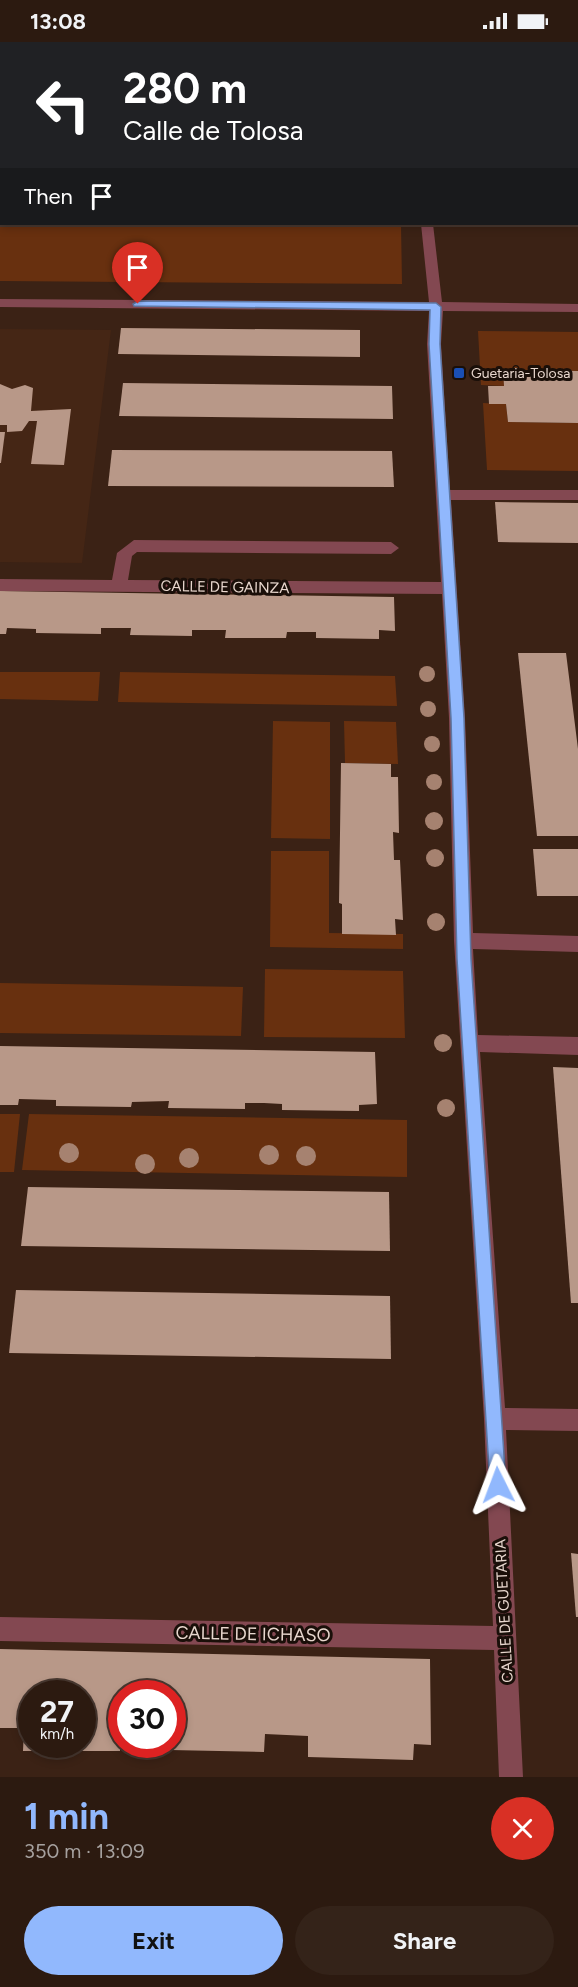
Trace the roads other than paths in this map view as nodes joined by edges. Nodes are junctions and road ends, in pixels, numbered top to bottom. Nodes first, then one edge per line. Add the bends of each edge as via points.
1 (428, 225) edge
2 (0, 303) edge
3 (436, 307) junction
4 (578, 308) edge
5 (445, 495) junction
6 (578, 495) edge
7 (391, 548) dead end
8 (0, 585) edge
9 (119, 586) junction
10 (450, 588) junction
11 (463, 941) junction
12 (578, 944) edge
13 (469, 1043) junction
14 (578, 1046) edge
15 (495, 1419) junction
16 (578, 1420) edge
17 (0, 1629) edge
18 (506, 1638) junction
19 (511, 1777) edge

1 - 3 street, CALLE DE GUETARIA
2 - 3 street
3 - 4 street
3 - 5 street, CALLE DE GUETARIA via 434,344
5 - 6 street
5 - 10 street, CALLE DE GUETARIA
7 - 9 street via 134,546 125,553
8 - 9 street, CALLE DE GAINZA
9 - 10 street, CALLE DE GAINZA
10 - 11 street, CALLE DE GUETARIA
11 - 12 street
11 - 13 street, CALLE DE GUETARIA
13 - 14 street
13 - 15 street, CALLE DE GUETARIA
15 - 16 street
15 - 18 street, CALLE DE GUETARIA
17 - 18 street, CALLE DE ICHASO
18 - 19 street, CALLE DE GUETARIA

